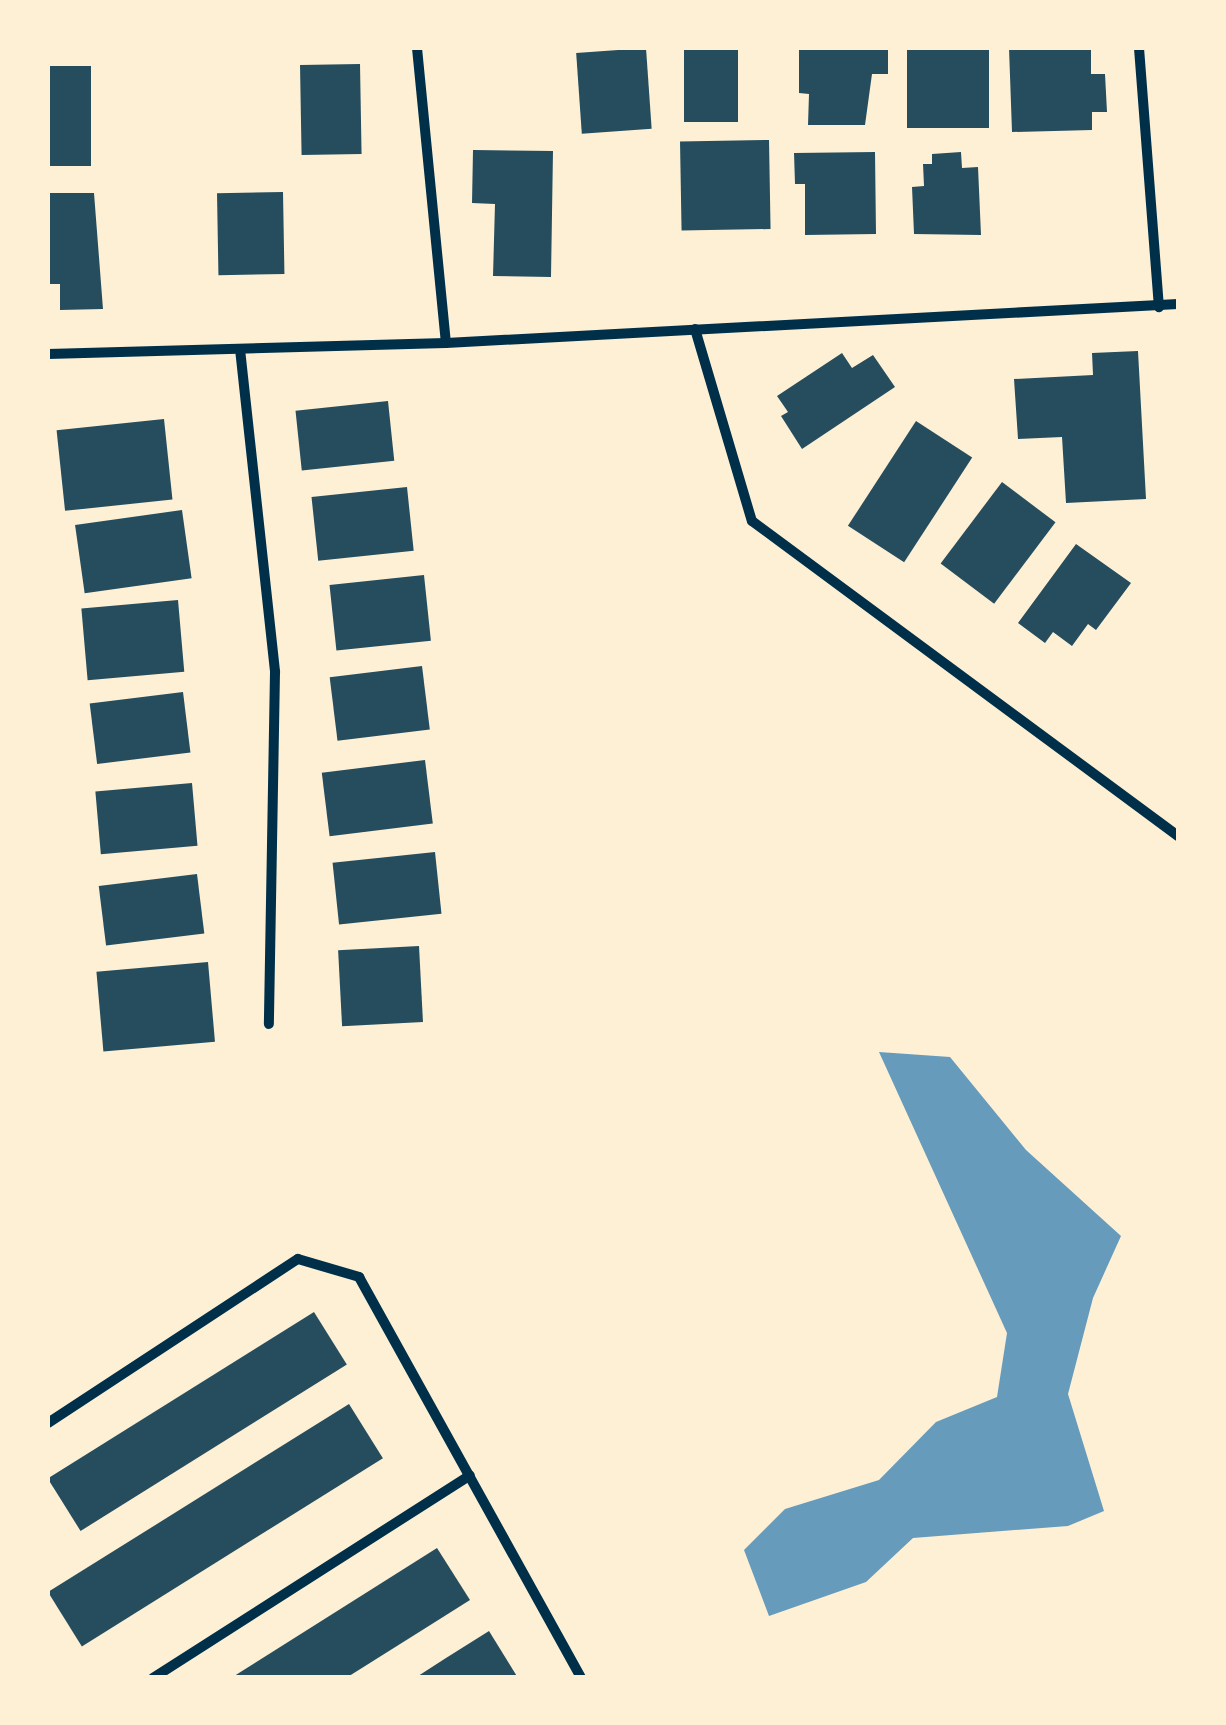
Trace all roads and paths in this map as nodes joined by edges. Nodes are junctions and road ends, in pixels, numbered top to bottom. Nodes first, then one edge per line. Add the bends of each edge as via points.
1 (416, 48) edge
2 (1139, 48) edge
3 (1178, 304) edge
4 (1159, 306) junction
5 (695, 330) junction
6 (446, 343) junction
7 (240, 349) junction
8 (48, 354) edge
9 (1178, 836) edge
10 (269, 1024) dead end
11 (48, 1424) edge
12 (470, 1474) junction
13 (154, 1678) edge
14 (581, 1678) edge

1 - 6 street
2 - 4 street
3 - 4 street
4 - 5 street
5 - 6 street
5 - 9 street via 752,521
6 - 7 street
7 - 8 street
7 - 10 street via 274,672 277,844
11 - 12 street via 298,1259 359,1277
12 - 13 street
12 - 14 street

